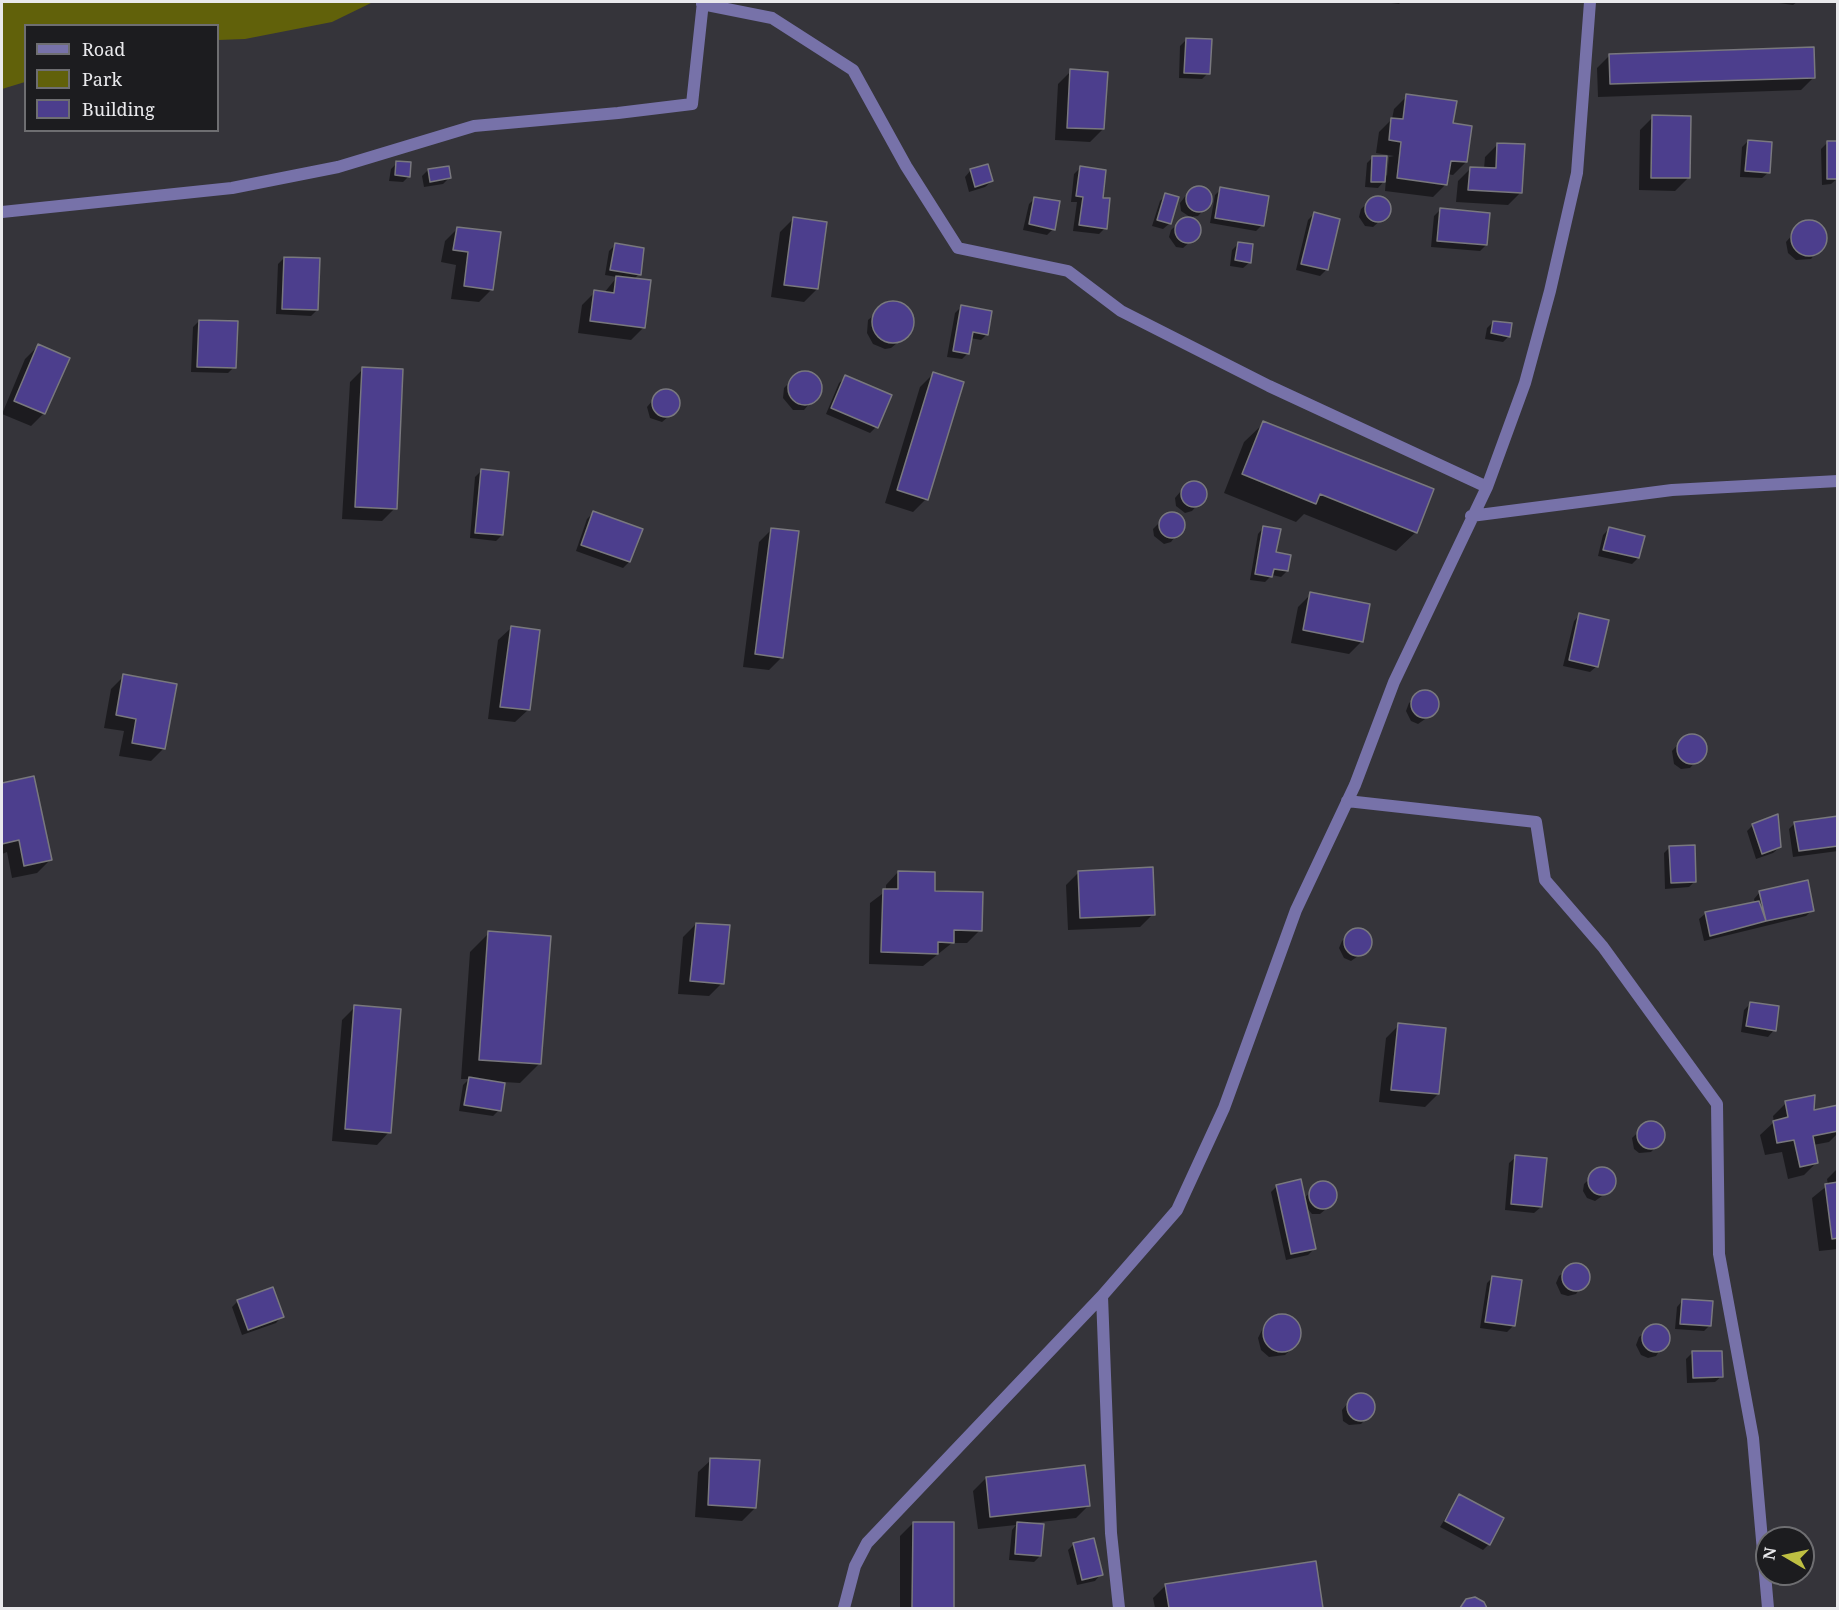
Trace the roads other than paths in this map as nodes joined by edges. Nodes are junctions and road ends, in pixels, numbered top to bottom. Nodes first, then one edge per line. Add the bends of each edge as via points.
1 (1590, 2) edge
2 (702, 3) edge
3 (2, 212) edge
4 (1838, 481) edge
5 (1487, 487) junction
6 (1471, 516) junction
7 (1347, 801) junction
8 (1102, 1296) junction
9 (844, 1608) edge
10 (1119, 1608) edge
11 (1768, 1608) edge

1 - 5 street via 1577,173 1525,383
2 - 3 street via 692,104 474,126 338,167 232,188
2 - 5 street via 772,18 853,70 906,166 958,248 1068,271 1121,311 1269,386
4 - 6 street via 1672,490
5 - 6 street
6 - 7 street via 1394,682
7 - 8 street via 1296,910 1224,1108 1177,1210
7 - 11 street via 1536,822 1545,880 1603,947 1717,1104 1719,1254 1753,1438
8 - 9 street via 867,1543 855,1566
8 - 10 street via 1111,1533

